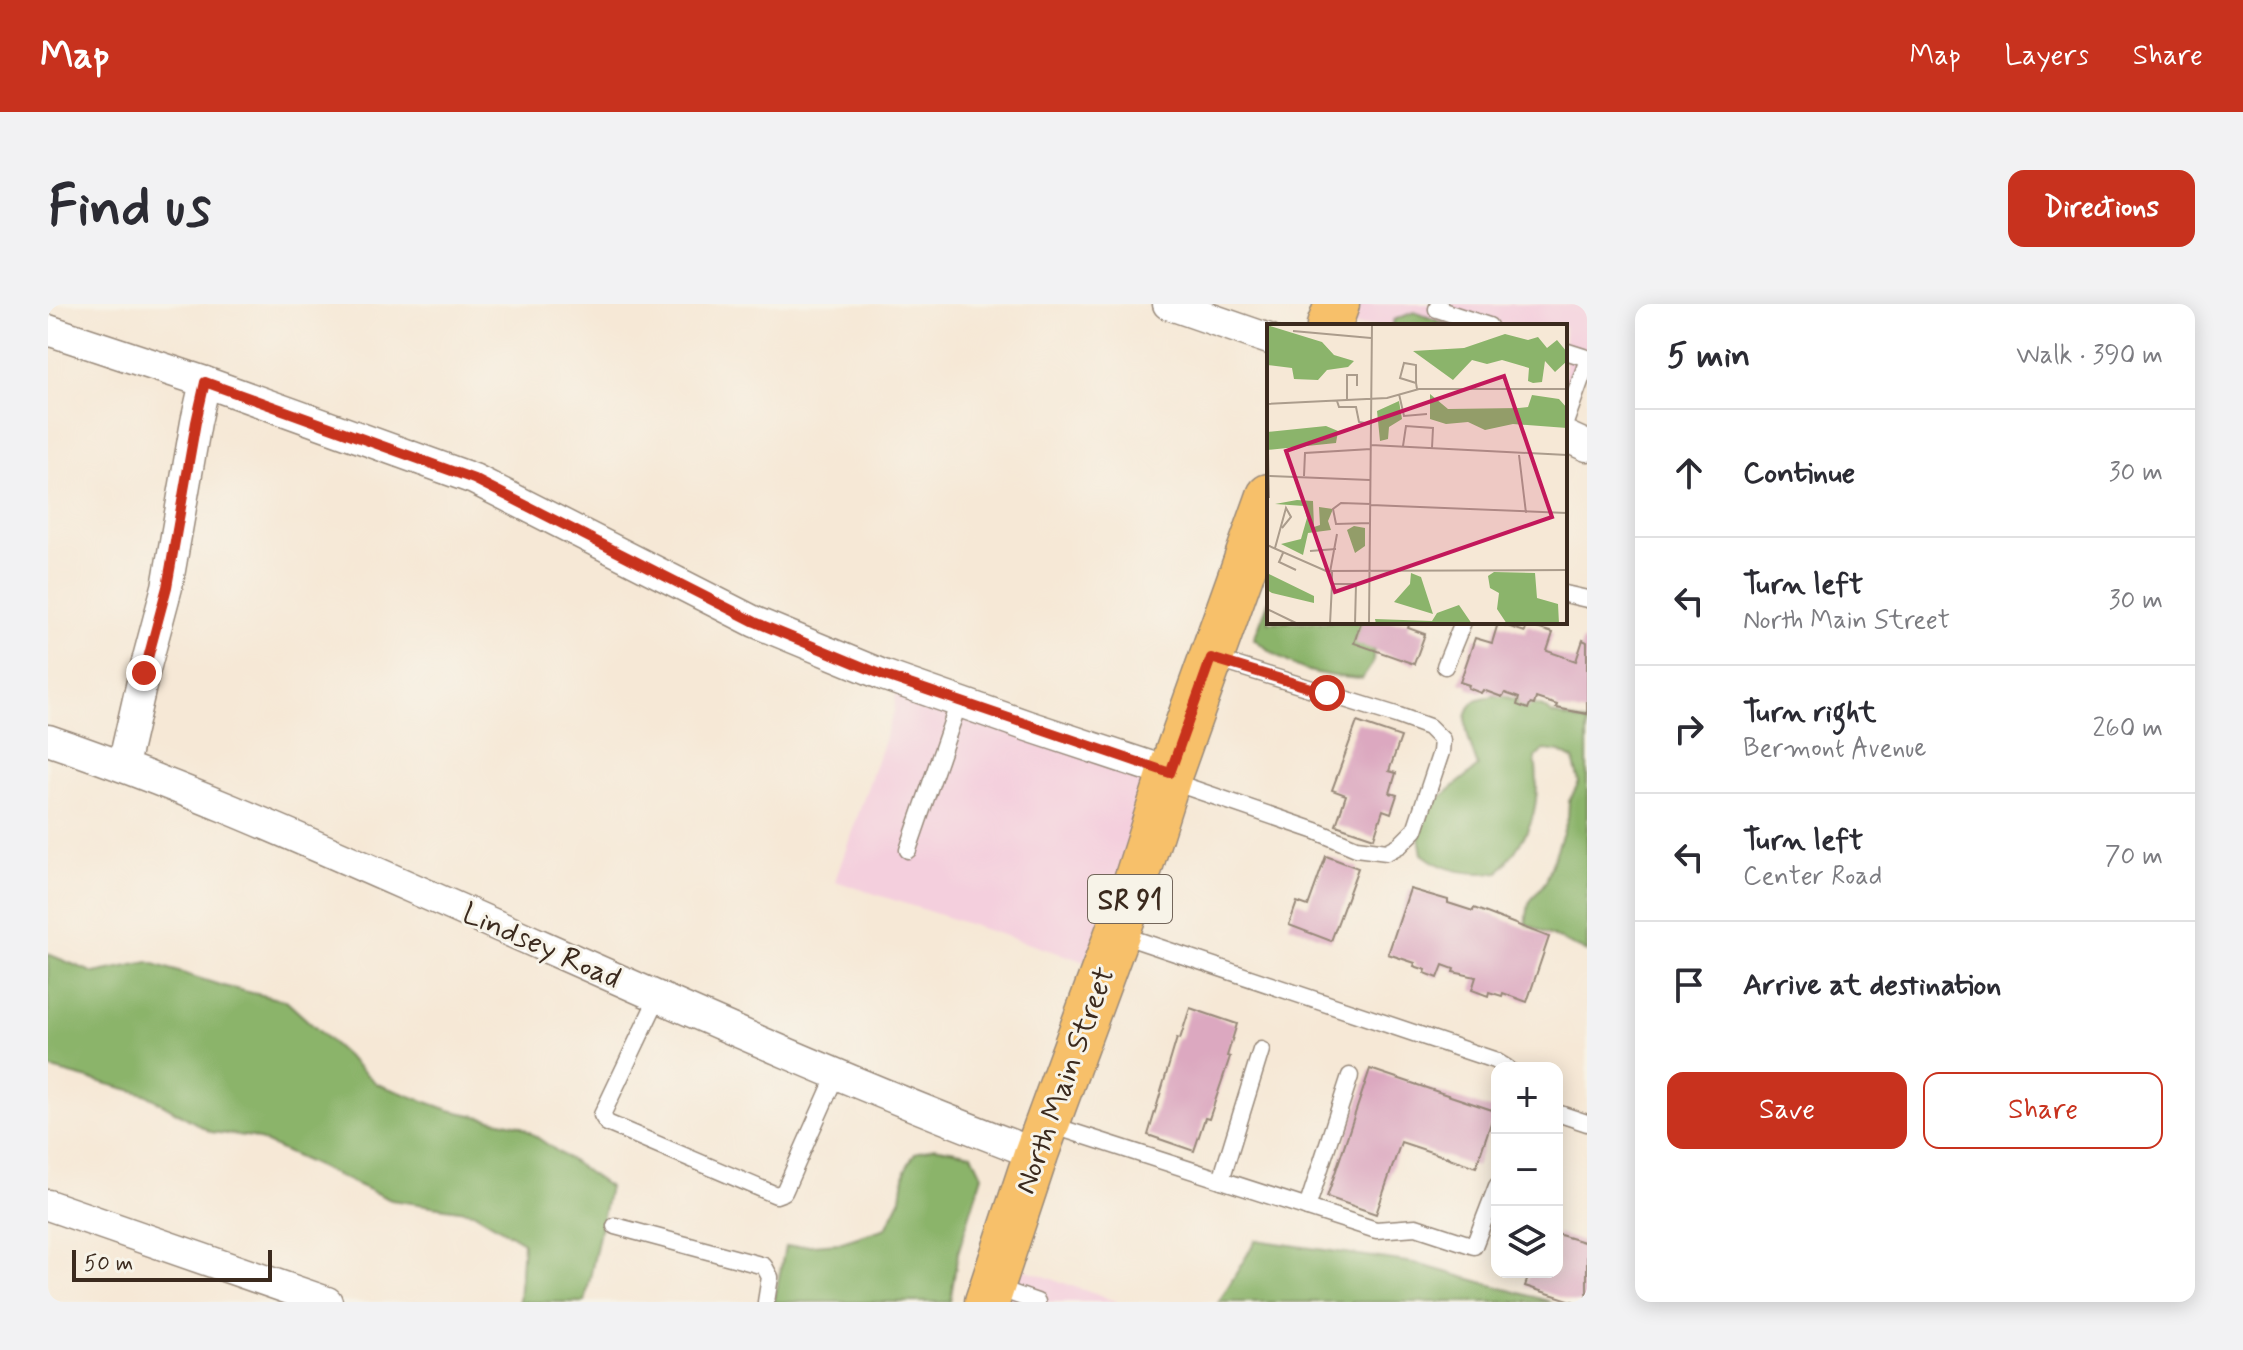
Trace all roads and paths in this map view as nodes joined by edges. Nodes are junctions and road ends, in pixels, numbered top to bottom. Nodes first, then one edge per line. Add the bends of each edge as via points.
1 (1168, 304) edge
2 (1337, 304) edge
3 (1439, 304) edge
4 (1330, 324) edge
5 (1483, 324) edge
6 (48, 330) edge
7 (1267, 338) edge
8 (1567, 352) edge
9 (1587, 360) edge
10 (205, 382) junction
11 (1571, 439) edge
12 (1267, 502) edge
13 (1567, 594) edge
14 (1587, 599) edge
15 (1462, 624) edge
16 (1211, 658) junction
17 (1445, 666) dead end
18 (959, 702) junction
19 (48, 740) edge
20 (123, 765) junction
21 (1169, 777) junction
22 (908, 850) dead end
23 (1117, 933) junction
24 (658, 997) junction
25 (1261, 1050) dead end
26 (1494, 1062) edge
27 (836, 1075) junction
28 (1350, 1076) dead end
29 (1563, 1115) edge
30 (1587, 1123) edge
31 (1041, 1139) junction
32 (1221, 1180) junction
33 (1491, 1202) edge
34 (48, 1205) edge
35 (1307, 1208) junction
36 (615, 1226) dead end
37 (990, 1294) edge
38 (327, 1302) edge
39 (766, 1302) edge
40 (1037, 1302) edge

1 - 7 street
2 - 4 main road
3 - 5 lane via 1437,309
6 - 10 street
8 - 9 lane
9 - 11 lane
10 - 18 street via 474,479 755,622
10 - 20 street via 167,587
12 - 16 main road, North Main Street / SR 91
13 - 14 lane
15 - 17 lane
16 - 21 main road, North Main Street / SR 91
16 - 21 lane via 1429,727 1442,740 1441,752 1415,830 1387,852 1356,848
18 - 21 street
18 - 22 lane
19 - 20 street, Lindsey Road
20 - 24 street, Lindsey Road
21 - 23 main road, North Main Street / SR 91
23 - 26 lane
23 - 31 main road, North Main Street / SR 91
24 - 27 street, Lindsey Road
24 - 27 lane via 602,1115 607,1123 776,1195 784,1192
25 - 32 lane
27 - 31 street, Lindsey Road
28 - 35 lane
29 - 30 lane
31 - 32 lane
31 - 37 main road, North Main Street / SR 91
32 - 35 lane
33 - 35 lane via 1474,1246 1416,1227 1376,1230
34 - 38 street
36 - 39 lane via 764,1266 770,1277
37 - 40 lane

